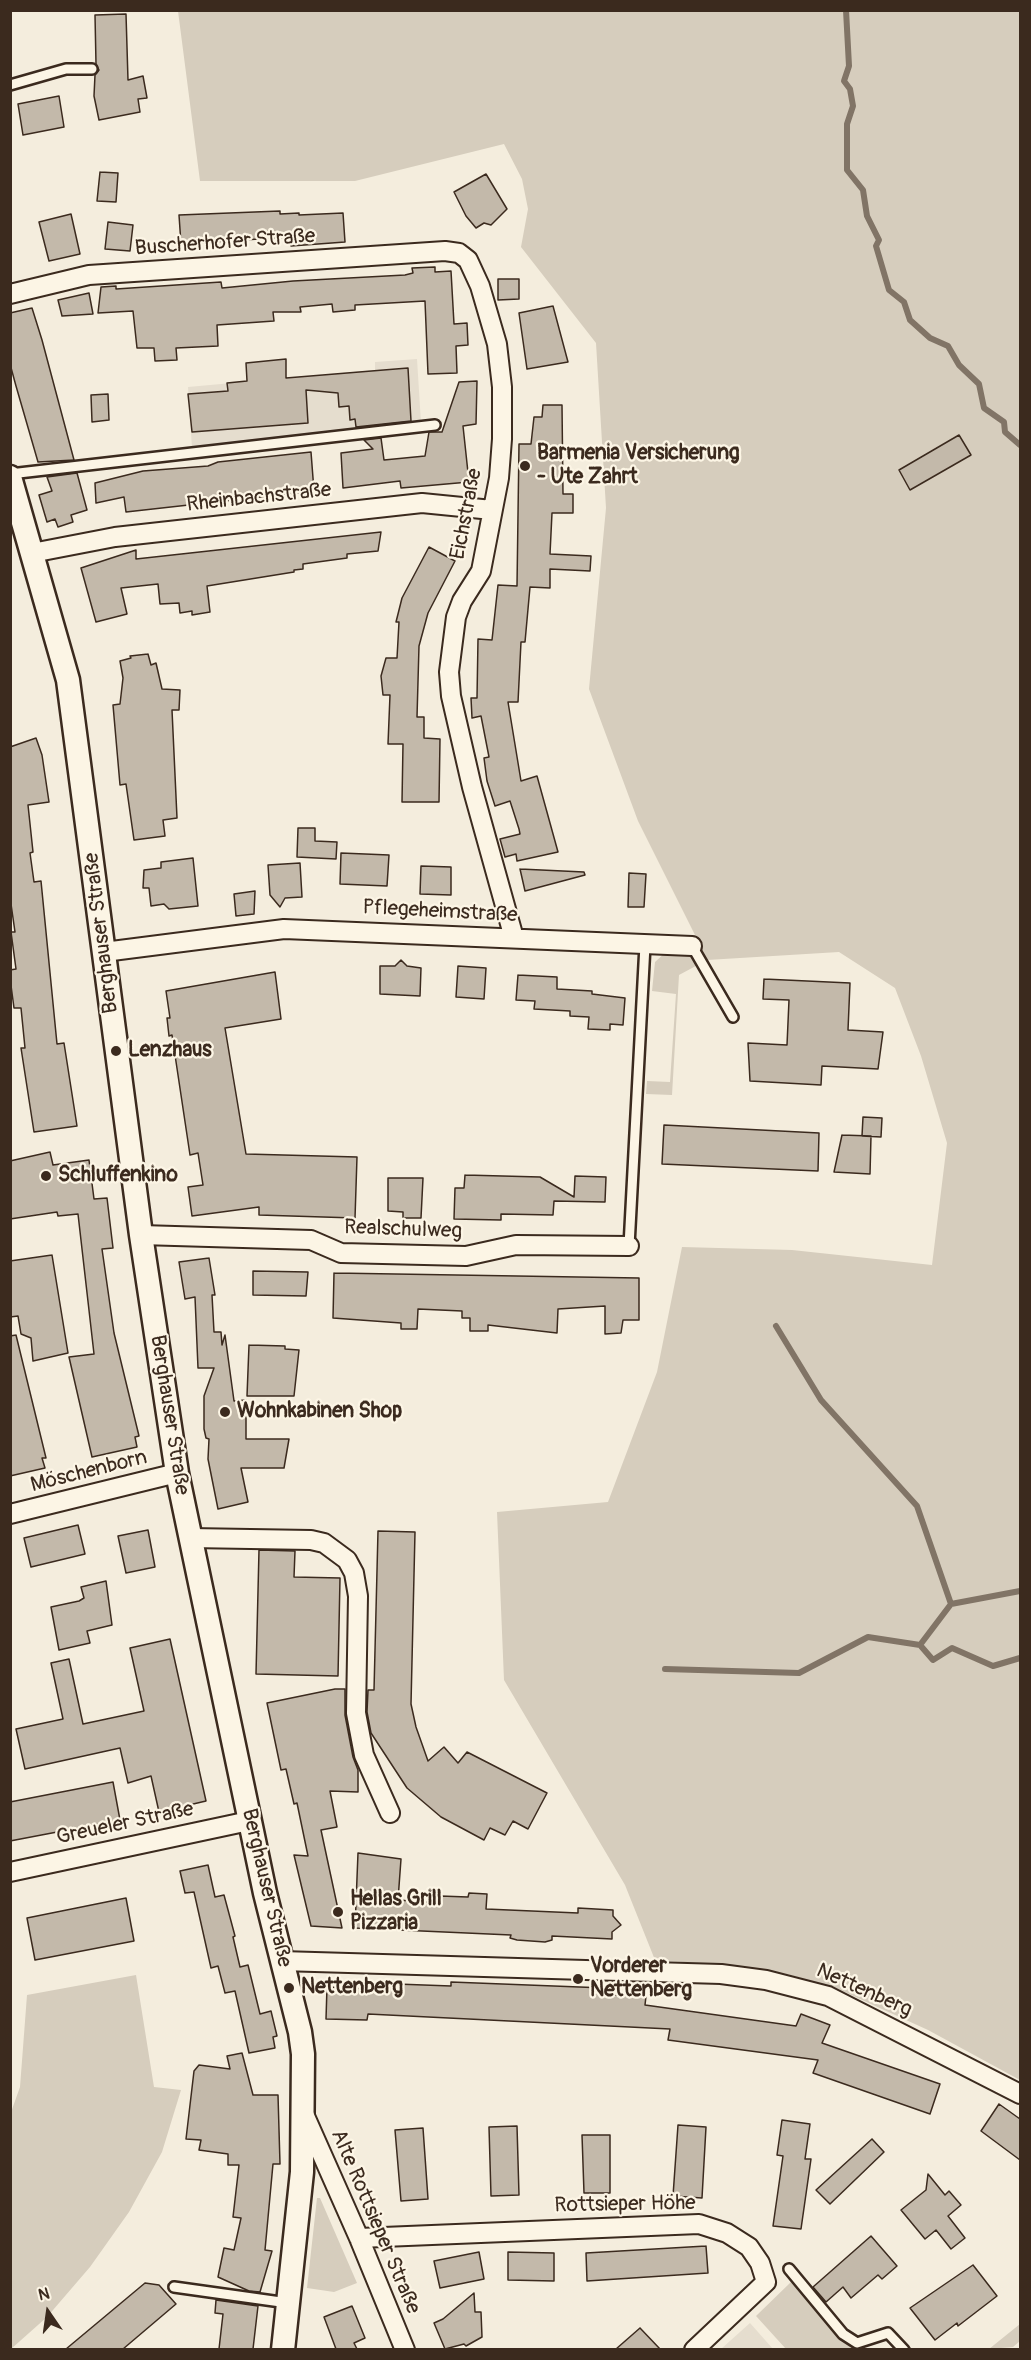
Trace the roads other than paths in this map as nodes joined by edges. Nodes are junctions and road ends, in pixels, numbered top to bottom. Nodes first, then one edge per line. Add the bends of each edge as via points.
1 (92, 69) dead end
2 (10, 85) edge
3 (445, 250) joint
4 (10, 294) edge
5 (435, 425) dead end
6 (10, 475) edge
7 (492, 510) junction
8 (32, 553) junction
9 (514, 938) junction
10 (645, 945) junction
11 (692, 946) joint
12 (104, 952) junction
13 (733, 1017) dead end
14 (141, 1235) junction
15 (629, 1246) joint
16 (177, 1473) junction
17 (10, 1514) edge
18 (190, 1538) junction
19 (390, 1813) dead end
20 (249, 1821) junction
21 (10, 1872) edge
22 (281, 1961) junction
23 (1020, 2094) edge
24 (303, 2112) junction
25 (359, 2238) junction
26 (789, 2269) dead end
27 (174, 2288) dead end
28 (288, 2303) junction
29 (283, 2349) edge
30 (405, 2349) edge
31 (694, 2349) edge
32 (904, 2349) edge

1 - 2 lane via 66,69
3 - 4 street, Buscherhofer Straße via 89,274
3 - 7 street, Eichstraße via 459,253 474,270 497,344 502,439
5 - 6 lane
6 - 8 street, Berghauser Straße
7 - 8 street, Rheinbachstraße via 422,503 115,537
7 - 9 street, Eichstraße via 481,571 456,617 449,672 472,787
8 - 12 street, Berghauser Straße via 68,680
9 - 10 street, Pflegeheimstraße
9 - 12 street, Pflegeheimstraße via 284,929
10 - 11 street, Pflegeheimstraße
10 - 15 lane
11 - 13 lane, Pflegeheimstraße
12 - 14 street, Berghauser Straße
14 - 15 street, Realschulweg via 311,1240 341,1253 466,1256 516,1245
14 - 16 street, Berghauser Straße
16 - 17 street, Möschenborn
16 - 18 street, Berghauser Straße
18 - 19 street via 310,1540 330,1547 347,1560 358,1596 356,1713 364,1755
18 - 20 street, Berghauser Straße
20 - 21 street, Greueler Straße
20 - 22 street, Berghauser Straße
22 - 23 street, Nettenberg via 721,1974 766,1980 828,1996
22 - 24 street, Berghauser Straße via 300,2032
24 - 25 street, Alte Rottsieper Straße
24 - 28 street, Berghauser Straße via 299,2214
25 - 30 street, Alte Rottsieper Straße
25 - 31 street, Rottsieper Höhe via 699,2223 749,2247 766,2282
26 - 32 lane via 843,2334 857,2343 888,2333
27 - 28 lane
28 - 29 street, Berghauser Straße

